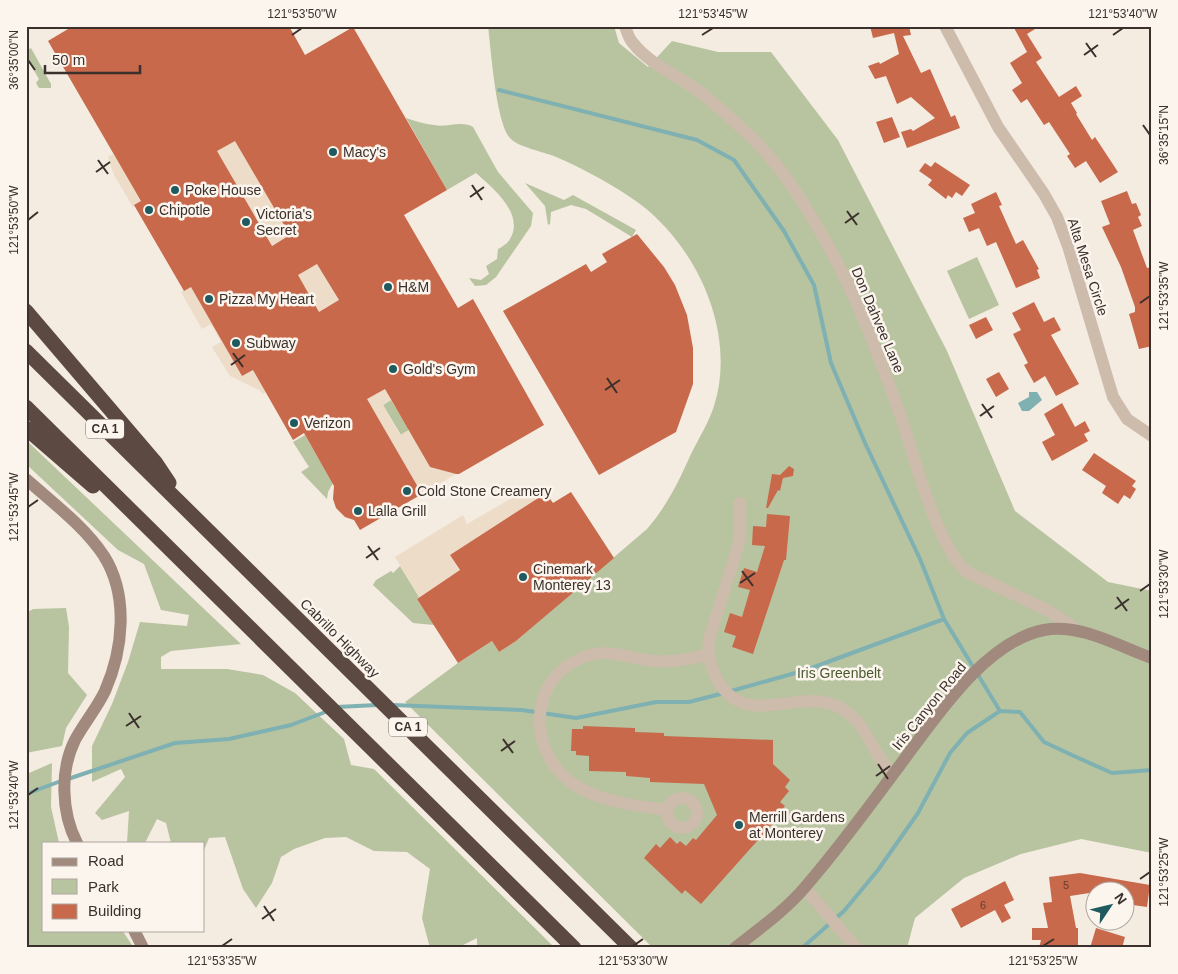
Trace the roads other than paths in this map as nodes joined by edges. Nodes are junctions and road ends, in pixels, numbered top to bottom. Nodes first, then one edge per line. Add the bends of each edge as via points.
1 (625, 26) edge
2 (945, 26) edge
3 (26, 311) edge
4 (26, 351) edge
5 (26, 407) edge
6 (26, 428) edge
7 (1152, 436) edge
8 (26, 479) edge
9 (740, 504) dead end
10 (184, 507) junction
11 (204, 582) junction
12 (1076, 629) junction
13 (708, 654) junction
14 (1152, 658) edge
15 (893, 774) junction
16 (667, 810) dead end
17 (77, 842) edge
18 (805, 888) junction
19 (135, 932) edge
20 (143, 948) edge
21 (574, 948) edge
22 (631, 948) edge
23 (734, 948) edge
24 (856, 948) edge

1 - 12 street, Don Dahvee Lane via 633,43 652,60 699,92 749,136 802,200 857,305 899,411 943,540 957,563 967,572 1049,611
2 - 7 street, Alta Mesa Circle via 998,127 1057,217 1113,396 1127,419
3 - 10 highway via 155,462
4 - 10 highway, Cabrillo Highway / CA 1
5 - 11 highway, CA 1
6 - 11 highway
8 - 17 street via 89,536 105,558 119,596 119,646 114,665 104,693 67,760 65,798
9 - 13 street via 740,540 709,639
10 - 22 highway, Cabrillo Highway / CA 1
11 - 21 highway, CA 1
12 - 14 street, Iris Canyon Road
12 - 15 street, Iris Canyon Road via 1044,630 1025,635 984,663 942,710
13 - 15 street via 721,686 745,704 764,707 816,700 844,710 865,730 882,762
13 - 16 street via 670,661 653,661 618,653 592,654 560,672 547,688 540,707 539,727 544,746 554,765 568,780 594,794
15 - 18 street, Iris Canyon Road
18 - 23 street, Iris Canyon Road
18 - 24 street
19 - 20 street

